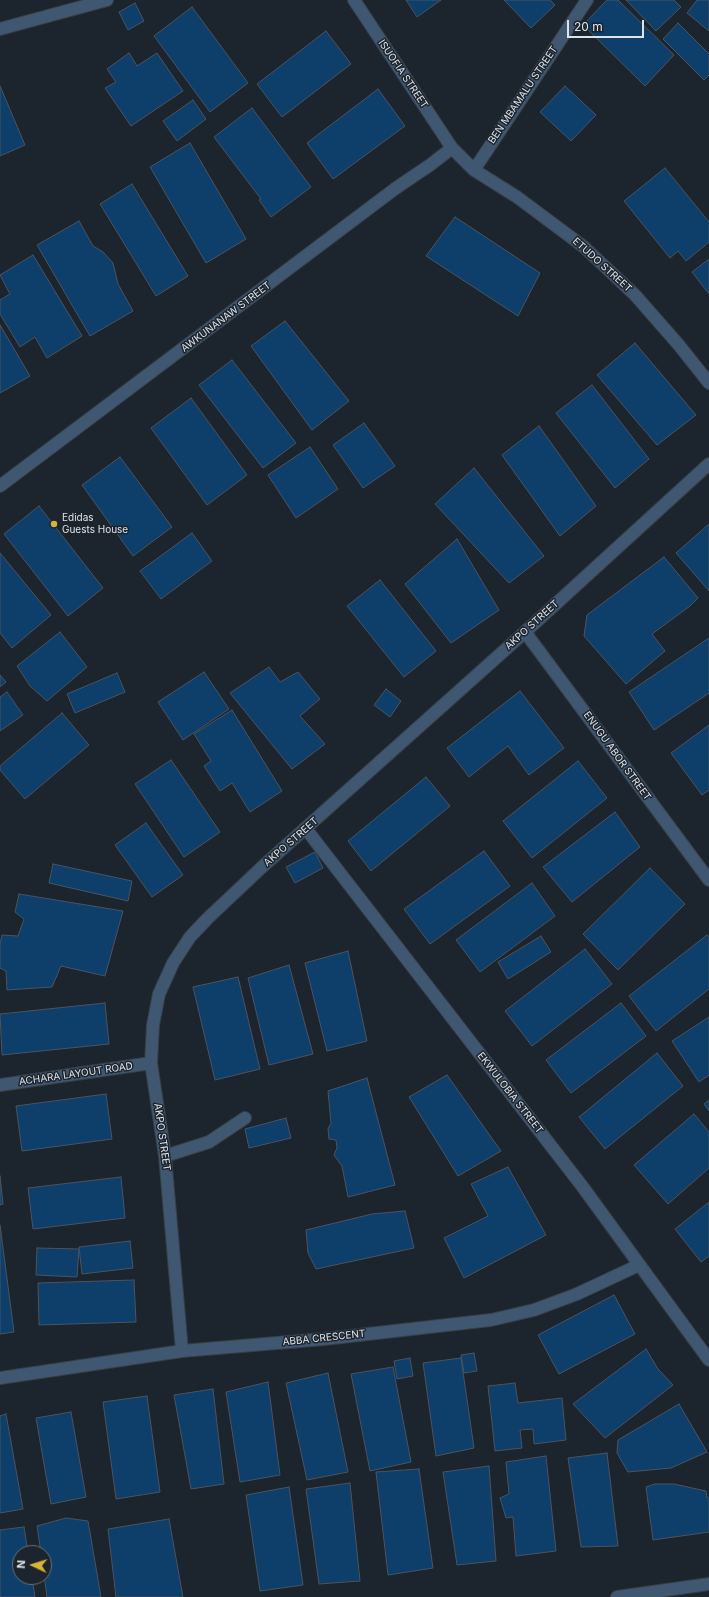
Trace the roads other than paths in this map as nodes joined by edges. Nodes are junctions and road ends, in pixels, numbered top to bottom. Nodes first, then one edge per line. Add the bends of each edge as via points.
1 (107, 0) edge
2 (354, 0) edge
3 (587, 0) edge
4 (0, 29) edge
5 (452, 148) junction
6 (474, 170) junction
7 (709, 383) edge
8 (709, 464) edge
9 (0, 486) edge
10 (525, 632) junction
11 (306, 829) junction
12 (709, 880) edge
13 (151, 1063) junction
14 (0, 1085) edge
15 (245, 1118) dead end
16 (165, 1156) junction
17 (639, 1265) junction
18 (182, 1351) junction
19 (709, 1360) edge
20 (0, 1378) edge
21 (709, 1584) edge
22 (617, 1597) edge

1 - 4 street
2 - 5 street, ISUOFIA STREET
3 - 6 street, BEN MBAMALU STREET
5 - 6 street, ISUOFIA STREET
5 - 9 street, AWKUNANAW STREET
6 - 7 street, ETUDO STREET via 517,197 584,248 635,295
8 - 10 street, AKPO STREET
10 - 11 street, AKPO STREET
10 - 12 street, ENUGU ABOR STREET
11 - 13 street, AKPO STREET via 208,918 172,964 159,994 153,1025
11 - 17 street, EKWULOBIA STREET via 582,1186
13 - 14 street, ACHARA LAYOUT ROAD
13 - 16 street, AKPO STREET
15 - 16 street via 209,1142
16 - 18 street, AKPO STREET
17 - 18 street, ABBA CRESCENT via 577,1294 534,1310 491,1320 324,1339
17 - 19 street, EKWULOBIA STREET
18 - 20 street, ABBA CRESCENT
21 - 22 street

